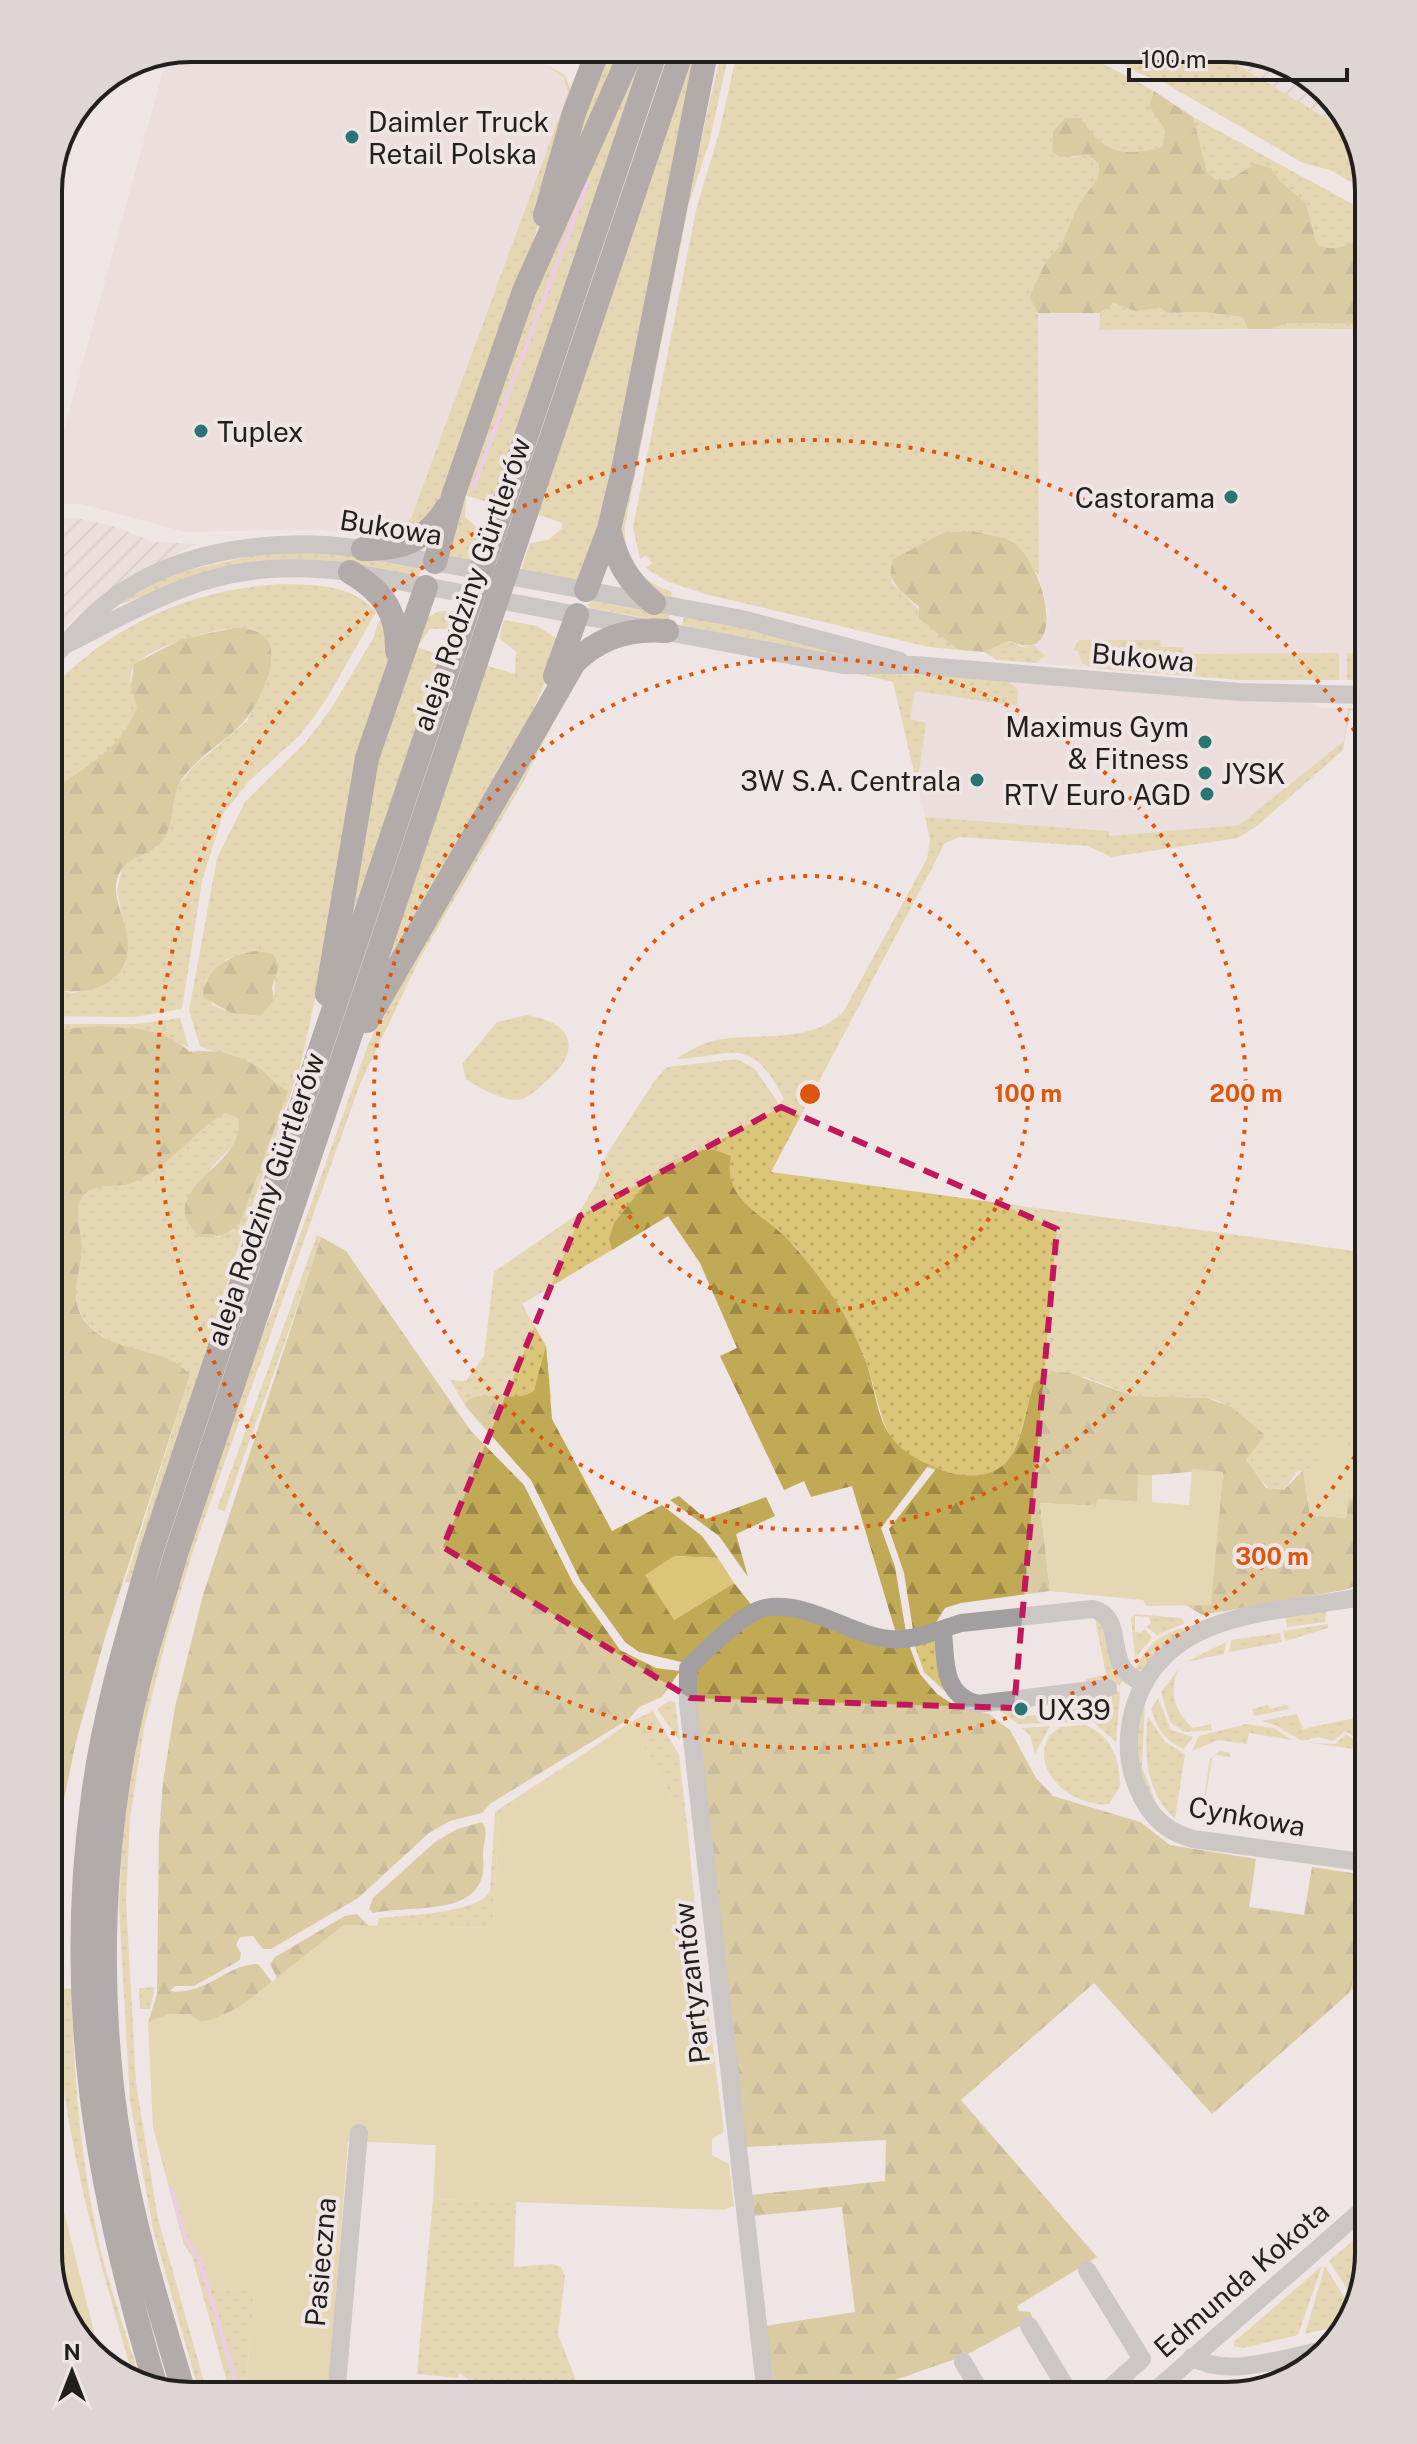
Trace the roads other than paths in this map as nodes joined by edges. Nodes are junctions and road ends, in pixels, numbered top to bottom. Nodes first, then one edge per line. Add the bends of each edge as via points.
1 (594, 62) edge
2 (627, 62) edge
3 (653, 62) edge
4 (678, 62) edge
5 (704, 62) edge
6 (524, 291) junction
7 (454, 493) junction
8 (514, 510) junction
9 (609, 529) junction
10 (363, 549) junction
11 (435, 562) junction
12 (350, 572) junction
13 (426, 587) junction
14 (586, 590) junction
15 (654, 603) junction
16 (577, 615) junction
17 (667, 631) junction
18 (69, 643) junction
19 (62, 649) edge
20 (464, 660) junction
21 (396, 665) junction
22 (914, 665) junction
23 (1355, 695) edge
24 (540, 719) junction
25 (340, 1068) junction
26 (314, 1071) junction
27 (1355, 1596) edge
28 (943, 1631) junction
29 (1108, 1688) dead end
30 (1141, 1689) junction
31 (1355, 1861) edge
32 (359, 2133) dead end
33 (1355, 2216) edge
34 (1087, 2270) dead end
35 (1029, 2326) dead end
36 (1307, 2353) edge
37 (1192, 2357) junction
38 (963, 2362) dead end
39 (153, 2376) edge
40 (181, 2382) edge
41 (337, 2382) edge
42 (764, 2382) edge
43 (975, 2382) edge
44 (1063, 2382) edge
45 (1117, 2382) edge
46 (1164, 2382) edge

1 - 6 main road
2 - 6 main road
3 - 8 main road, aleja Rodziny Gürtlerów
4 - 8 main road, aleja Rodziny Gürtlerów
5 - 9 main road
6 - 7 main road
7 - 10 main road via 422,537 400,546
7 - 11 main road
8 - 20 main road, aleja Rodziny Gürtlerów, bridge
9 - 14 main road
9 - 15 main road via 619,565
10 - 11 street, Bukowa
10 - 18 street, Bukowa via 264,545 192,561 113,600
11 - 13 street
11 - 14 street, Bukowa
12 - 13 street, Bukowa
12 - 18 street, Bukowa via 306,566 221,575 155,597
12 - 21 main road via 369,583 390,608 398,628
13 - 16 street, Bukowa
13 - 21 main road
14 - 15 street, Bukowa
14 - 16 street
15 - 22 street, Bukowa via 817,637
16 - 17 street, Bukowa
16 - 24 main road
17 - 22 street, Bukowa via 843,665
17 - 24 main road via 629,632 592,647 567,672
18 - 19 street, Bukowa
20 - 25 main road, aleja Rodziny Gürtlerów
20 - 26 main road, aleja Rodziny Gürtlerów
21 - 26 main road via 360,791
22 - 23 street, Bukowa via 1240,692
24 - 25 main road
25 - 40 main road, aleja Rodziny Gürtlerów via 176,1554 138,1683 113,1833 106,1971 111,2072 143,2253
26 - 39 main road, aleja Rodziny Gürtlerów via 152,1549 114,1681 93,1795 83,1889 87,2073 110,2218
27 - 30 street via 1204,1628 1167,1652
28 - 29 street via 948,1678 967,1701
28 - 30 street via 961,1623 1098,1610 1111,1624 1120,1665
28 - 42 street, Partyzantów via 888,1639 840,1622 760,1609 688,1668
30 - 31 street, Cynkowa via 1128,1740 1132,1770 1142,1799 1160,1824 1193,1839
32 - 41 street, Pasieczna
33 - 37 street, Edmunda Kokota
34 - 45 street via 1142,2359
35 - 44 street
36 - 37 street via 1227,2367
37 - 46 street, Edmunda Kokota
38 - 43 street

